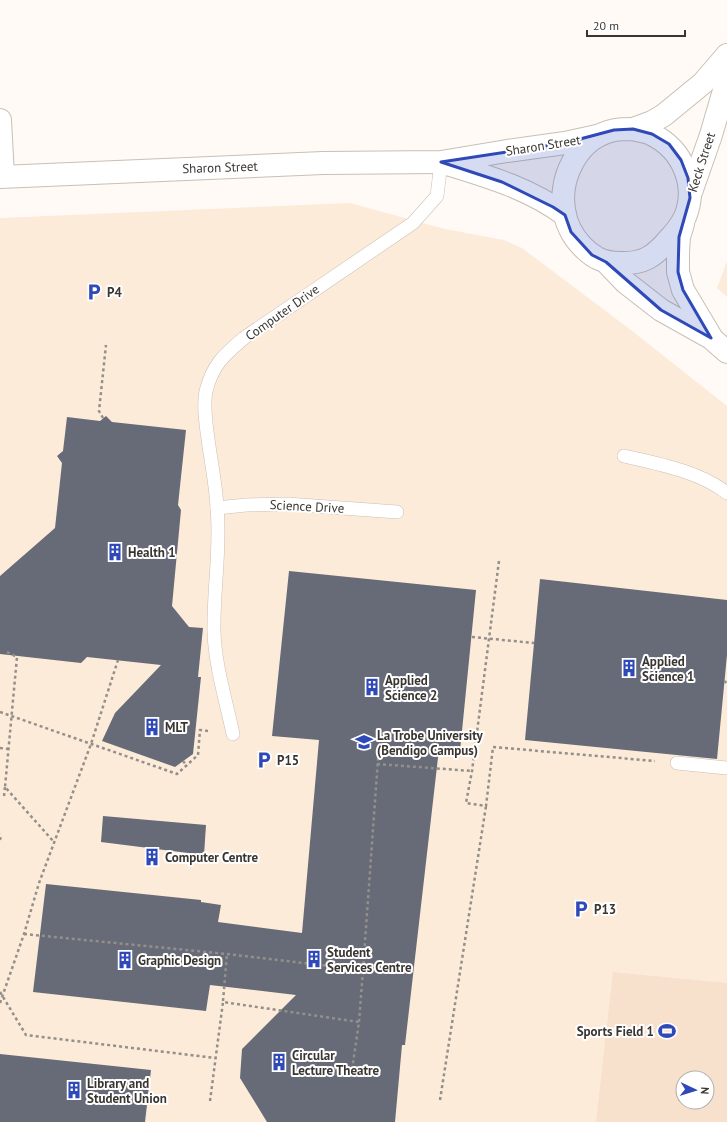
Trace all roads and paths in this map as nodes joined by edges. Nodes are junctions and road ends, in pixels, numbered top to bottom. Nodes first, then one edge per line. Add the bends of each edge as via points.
1 (727, 55) edge
2 (727, 80) edge
3 (0, 120) edge
4 (633, 129) junction
5 (597, 136) junction
6 (441, 162) junction
7 (1, 176) edge
8 (687, 208) junction
9 (565, 215) junction
10 (606, 262) junction
11 (106, 345) dead end
12 (719, 345) edge
13 (103, 418) dead end
14 (624, 456) dead end
15 (727, 493) edge
16 (217, 508) junction
17 (397, 512) dead end
18 (499, 561) dead end
19 (472, 637) dead end
20 (488, 638) junction
21 (534, 644) dead end
22 (7, 652) dead end
23 (118, 660) dead end
24 (0, 712) edge
25 (12, 717) junction
26 (233, 734) joint
27 (91, 744) junction
28 (379, 745) dead end
29 (0, 748) edge
30 (8, 749) junction
31 (183, 761) dead end
32 (677, 762) joint
33 (377, 764) junction
34 (187, 766) junction
35 (727, 768) edge
36 (472, 771) junction
37 (5, 786) junction
38 (4, 796) dead end
39 (486, 806) junction
40 (1, 834) edge
41 (0, 840) edge
42 (54, 842) junction
43 (24, 934) junction
44 (227, 954) junction
45 (363, 970) junction
46 (0, 992) edge
47 (3, 997) junction
48 (223, 1002) junction
49 (0, 1003) edge
50 (358, 1022) junction
51 (215, 1058) junction
52 (316, 1068) dead end
53 (440, 1100) dead end
54 (210, 1101) dead end

1 - 4 street via 702,83 664,115
2 - 8 street, Keck Street
3 - 7 street
4 - 5 street via 614,130
4 - 8 street via 652,134 669,144 681,160 688,178
5 - 6 street, Sharon Street
5 - 9 street via 582,148 571,163 565,180
6 - 7 street, Sharon Street via 323,163
6 - 9 street, Sharon Street via 522,190
6 - 16 lane, Computer Drive via 438,196 413,223 244,338 216,365 206,392 205,419
8 - 10 street via 673,234 661,249 648,258 639,262
8 - 12 street via 679,237 678,272 683,290
9 - 10 street via 571,232 582,246
10 - 12 street via 625,282 660,310
11 - 13 path via 99,412
14 - 15 lane via 700,477
16 - 17 lane, Science Drive via 287,504
16 - 26 lane, Computer Drive via 214,633
18 - 20 path
19 - 20 path
20 - 21 path
20 - 36 path
22 - 25 path via 17,657
23 - 27 path
24 - 25 path
25 - 27 path
25 - 30 path
26 - 34 path via 200,730 198,755
27 - 34 path via 177,774
27 - 42 path
28 - 33 path
29 - 30 path
30 - 37 path
31 - 34 path
32 - 35 lane
32 - 39 path via 493,747
33 - 36 path
33 - 45 path
36 - 39 path via 466,804
37 - 38 path
37 - 42 path
39 - 53 path
40 - 41 path
42 - 43 path
43 - 44 path
43 - 47 path
44 - 45 path
44 - 48 path
45 - 50 path
46 - 47 path
47 - 49 path
47 - 51 path via 26,1035
48 - 50 path
48 - 51 path
50 - 52 path via 352,1070
51 - 54 path

